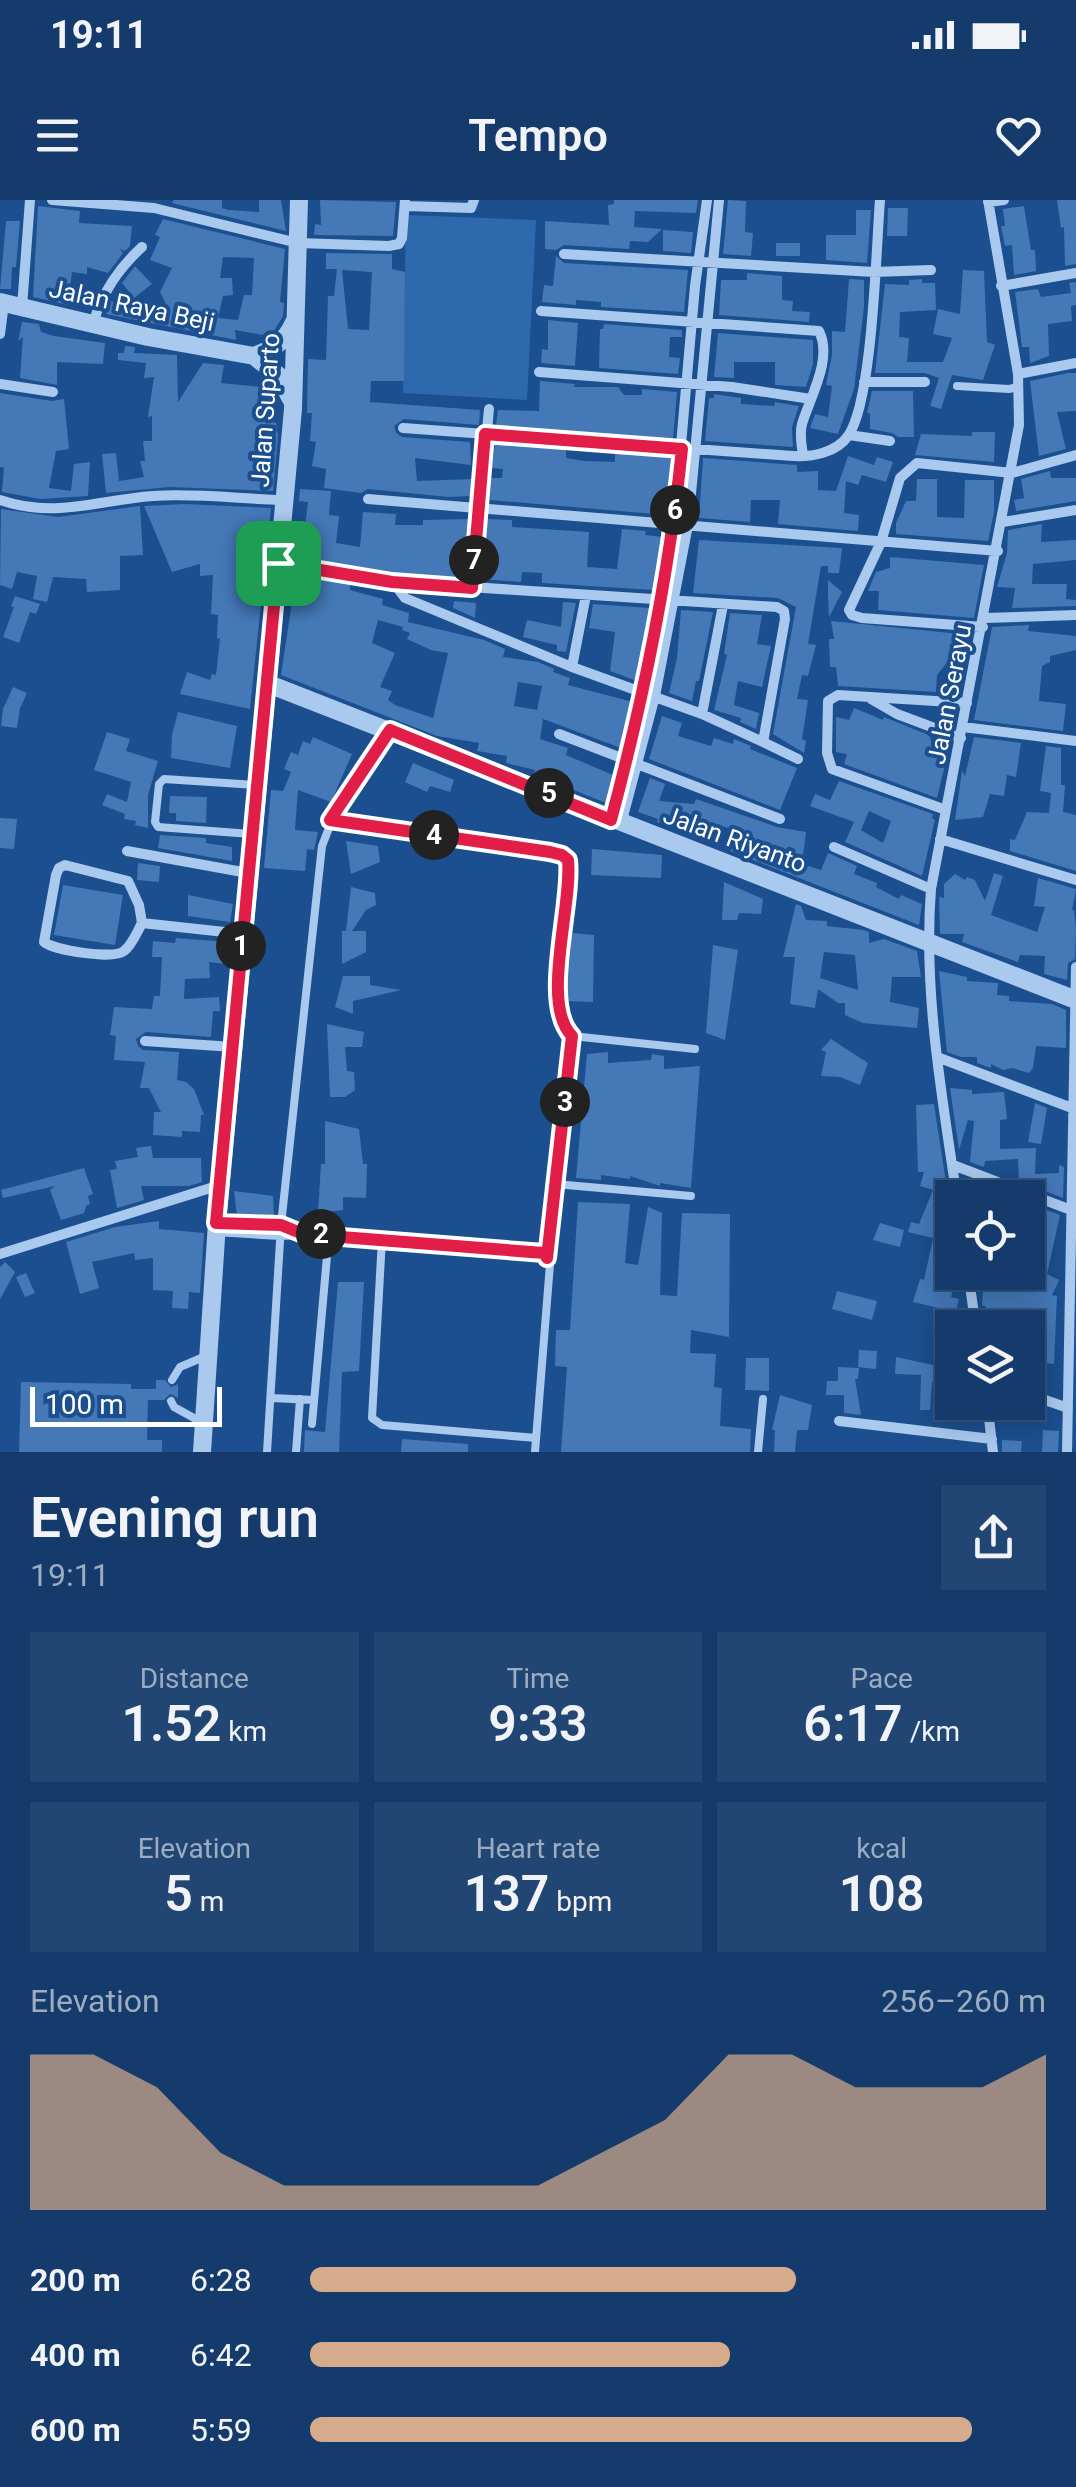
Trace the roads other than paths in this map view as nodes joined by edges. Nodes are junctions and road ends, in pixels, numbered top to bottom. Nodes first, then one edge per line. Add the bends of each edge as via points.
1 (30, 200) edge
2 (52, 200) edge
3 (299, 200) edge
4 (474, 200) edge
5 (707, 200) edge
6 (719, 200) edge
7 (880, 200) edge
8 (1004, 200) edge
9 (988, 201) edge
10 (405, 203) edge
11 (298, 243) junction
12 (142, 247) dead end
13 (564, 254) dead end
14 (705, 263) junction
15 (932, 270) dead end
16 (874, 272) junction
17 (1076, 273) edge
18 (1001, 286) junction
19 (9, 304) edge
20 (541, 311) dead end
21 (297, 313) junction
22 (692, 321) junction
23 (706, 322) junction
24 (93, 323) junction
25 (0, 334) edge
26 (254, 356) junction
27 (1076, 363) edge
28 (540, 372) dead end
29 (1018, 374) junction
30 (864, 382) junction
31 (925, 382) dead end
32 (0, 384) edge
33 (687, 385) junction
34 (701, 386) junction
35 (956, 386) dead end
36 (1018, 387) junction
37 (53, 392) dead end
38 (812, 399) junction
39 (293, 409) junction
40 (488, 409) dead end
41 (403, 428) dead end
42 (485, 434) junction
43 (849, 435) junction
44 (890, 441) dead end
45 (682, 449) junction
46 (696, 450) junction
47 (1076, 455) edge
48 (803, 456) junction
49 (1012, 473) junction
50 (368, 498) dead end
51 (0, 500) edge
52 (284, 500) junction
53 (479, 508) junction
54 (1076, 510) edge
55 (1003, 522) junction
56 (674, 524) junction
57 (688, 526) junction
58 (881, 542) junction
59 (998, 551) junction
60 (278, 563) junction
61 (392, 582) junction
62 (472, 588) junction
63 (586, 596) junction
64 (661, 600) junction
65 (674, 602) junction
66 (724, 605) junction
67 (1076, 614) edge
68 (984, 622) junction
69 (572, 668) junction
70 (266, 682) junction
71 (650, 695) junction
72 (867, 696) junction
73 (967, 703) junction
74 (702, 714) junction
75 (390, 730) junction
76 (962, 732) junction
77 (559, 734) dead end
78 (1076, 741) edge
79 (763, 742) junction
80 (798, 758) dead end
81 (632, 762) junction
82 (256, 785) junction
83 (946, 810) junction
84 (780, 818) dead end
85 (330, 820) junction
86 (616, 822) junction
87 (252, 834) junction
88 (940, 839) junction
89 (834, 847) dead end
90 (127, 851) dead end
91 (248, 873) junction
92 (1076, 880) edge
93 (931, 888) junction
94 (142, 923) junction
95 (242, 934) junction
96 (927, 939) junction
97 (1076, 967) edge
98 (1075, 999) edge
99 (572, 1036) junction
100 (145, 1042) dead end
101 (232, 1047) junction
102 (695, 1049) dead end
103 (937, 1057) junction
104 (1072, 1108) junction
105 (953, 1165) junction
106 (955, 1180) edge
107 (555, 1184) junction
108 (220, 1185) junction
109 (691, 1196) dead end
110 (1072, 1210) junction
111 (281, 1225) junction
112 (216, 1228) junction
113 (303, 1234) junction
114 (329, 1234) junction
115 (280, 1236) junction
116 (382, 1239) junction
117 (0, 1254) edge
118 (547, 1258) junction
119 (210, 1356) junction
120 (172, 1380) dead end
121 (270, 1398) junction
122 (300, 1399) junction
123 (762, 1399) dead end
124 (171, 1400) dead end
125 (314, 1400) junction
126 (1045, 1400) edge
127 (1068, 1408) junction
128 (989, 1420) edge
129 (838, 1422) dead end
130 (204, 1423) junction
131 (312, 1424) dead end
132 (536, 1438) junction
133 (992, 1439) junction
134 (202, 1452) edge
135 (267, 1452) edge
136 (296, 1452) edge
137 (535, 1452) edge
138 (758, 1452) edge
139 (993, 1452) edge
140 (1067, 1452) edge

1 - 19 street
2 - 11 street via 154,208
3 - 11 street, Jalan Suparto
4 - 10 street via 471,208
5 - 14 street
6 - 14 street
7 - 16 street
8 - 9 street
9 - 18 street, Jalan Serayu
10 - 11 street via 399,244
11 - 21 street, Jalan Suparto
12 - 24 street via 103,295
13 - 14 street
14 - 16 street
14 - 22 street
14 - 23 street
15 - 16 street
16 - 30 street
17 - 18 street
18 - 29 street, Jalan Serayu
19 - 24 street, Jalan Raya Beji
19 - 25 street
20 - 22 street
21 - 26 street via 284,340
21 - 39 street, Jalan Suparto
22 - 23 street
22 - 33 street
23 - 34 street
23 - 38 street via 819,331
24 - 26 street, Jalan Raya Beji
26 - 39 street via 279,376
27 - 29 street
28 - 33 street
29 - 36 street, Jalan Serayu
30 - 31 street
30 - 43 street
32 - 37 street
33 - 34 street
33 - 45 street
34 - 38 street
34 - 46 street
35 - 36 lane
36 - 49 street, Jalan Serayu
38 - 48 street via 800,428
39 - 52 street, Jalan Suparto
40 - 42 street
41 - 42 street
42 - 45 street
42 - 53 street
43 - 44 street
43 - 48 street via 826,452
45 - 46 street
45 - 56 street
46 - 48 street
46 - 57 street
47 - 49 street
49 - 55 street, Jalan Serayu
49 - 58 street via 916,463 900,478
50 - 53 street
51 - 52 street via 61,509 158,496
52 - 60 street, Jalan Suparto
53 - 56 street
53 - 62 street
54 - 55 street
55 - 59 street, Jalan Serayu
56 - 57 street
56 - 64 street
57 - 58 street
57 - 65 street
58 - 59 street
58 - 68 street via 852,615
59 - 68 street, Jalan Serayu
60 - 61 street
60 - 70 street, Jalan Suparto
61 - 62 street
61 - 69 street via 405,598
62 - 63 street
63 - 64 street
63 - 69 street
64 - 65 street
64 - 71 street
65 - 66 street
65 - 71 street
66 - 74 street
66 - 79 street via 784,611
67 - 68 street
68 - 73 street, Jalan Serayu
69 - 71 street
70 - 75 street, Jalan Riyanto
70 - 82 street, Jalan Suparto
71 - 74 street
71 - 81 street
72 - 73 street
72 - 76 street via 897,714
72 - 83 street via 828,701 829,766
73 - 76 street, Jalan Serayu
74 - 79 street
75 - 85 lane
75 - 86 street, Jalan Riyanto
76 - 78 street
76 - 83 street, Jalan Serayu
77 - 81 street
79 - 80 street
81 - 84 street
81 - 86 street
82 - 87 street, Jalan Suparto
82 - 87 lane via 164,779 156,822
83 - 88 street, Jalan Serayu
85 - 99 lane via 568,860 558,990 564,1028
85 - 111 lane
86 - 96 street, Jalan Riyanto
87 - 91 street, Jalan Suparto
88 - 92 street
88 - 93 street, Jalan Serayu
89 - 93 street
90 - 91 street
91 - 95 street, Jalan Suparto
93 - 96 street, Jalan Serayu
94 - 94 street via 126,950 114,956 53,948 44,942 58,868 128,880
94 - 95 street
95 - 101 street, Jalan Suparto
96 - 98 street, Jalan Riyanto
96 - 103 street, Jalan Serayu
97 - 98 street
98 - 104 street
99 - 102 lane
99 - 107 lane
100 - 101 street
101 - 108 street, Jalan Suparto
103 - 104 street
103 - 105 street, Jalan Serayu
104 - 110 street
105 - 106 street, Jalan Serayu
105 - 110 street
107 - 109 lane
107 - 118 lane
108 - 112 street, Jalan Suparto
108 - 117 street
110 - 127 street
111 - 112 lane
111 - 113 lane
111 - 115 lane
112 - 115 lane
112 - 119 street, Jalan Suparto
113 - 114 lane
113 - 115 lane
114 - 116 lane
114 - 125 lane
115 - 121 lane
116 - 118 lane
116 - 132 lane via 372,1418 382,1425
118 - 132 lane
119 - 120 lane via 180,1367
119 - 130 street, Jalan Suparto
121 - 122 lane
121 - 135 lane
122 - 125 lane
122 - 136 lane
123 - 138 lane
124 - 130 lane
125 - 131 lane
126 - 127 street
127 - 140 street
128 - 133 street
129 - 133 street
130 - 134 street, Jalan Suparto
132 - 137 lane
133 - 139 street

